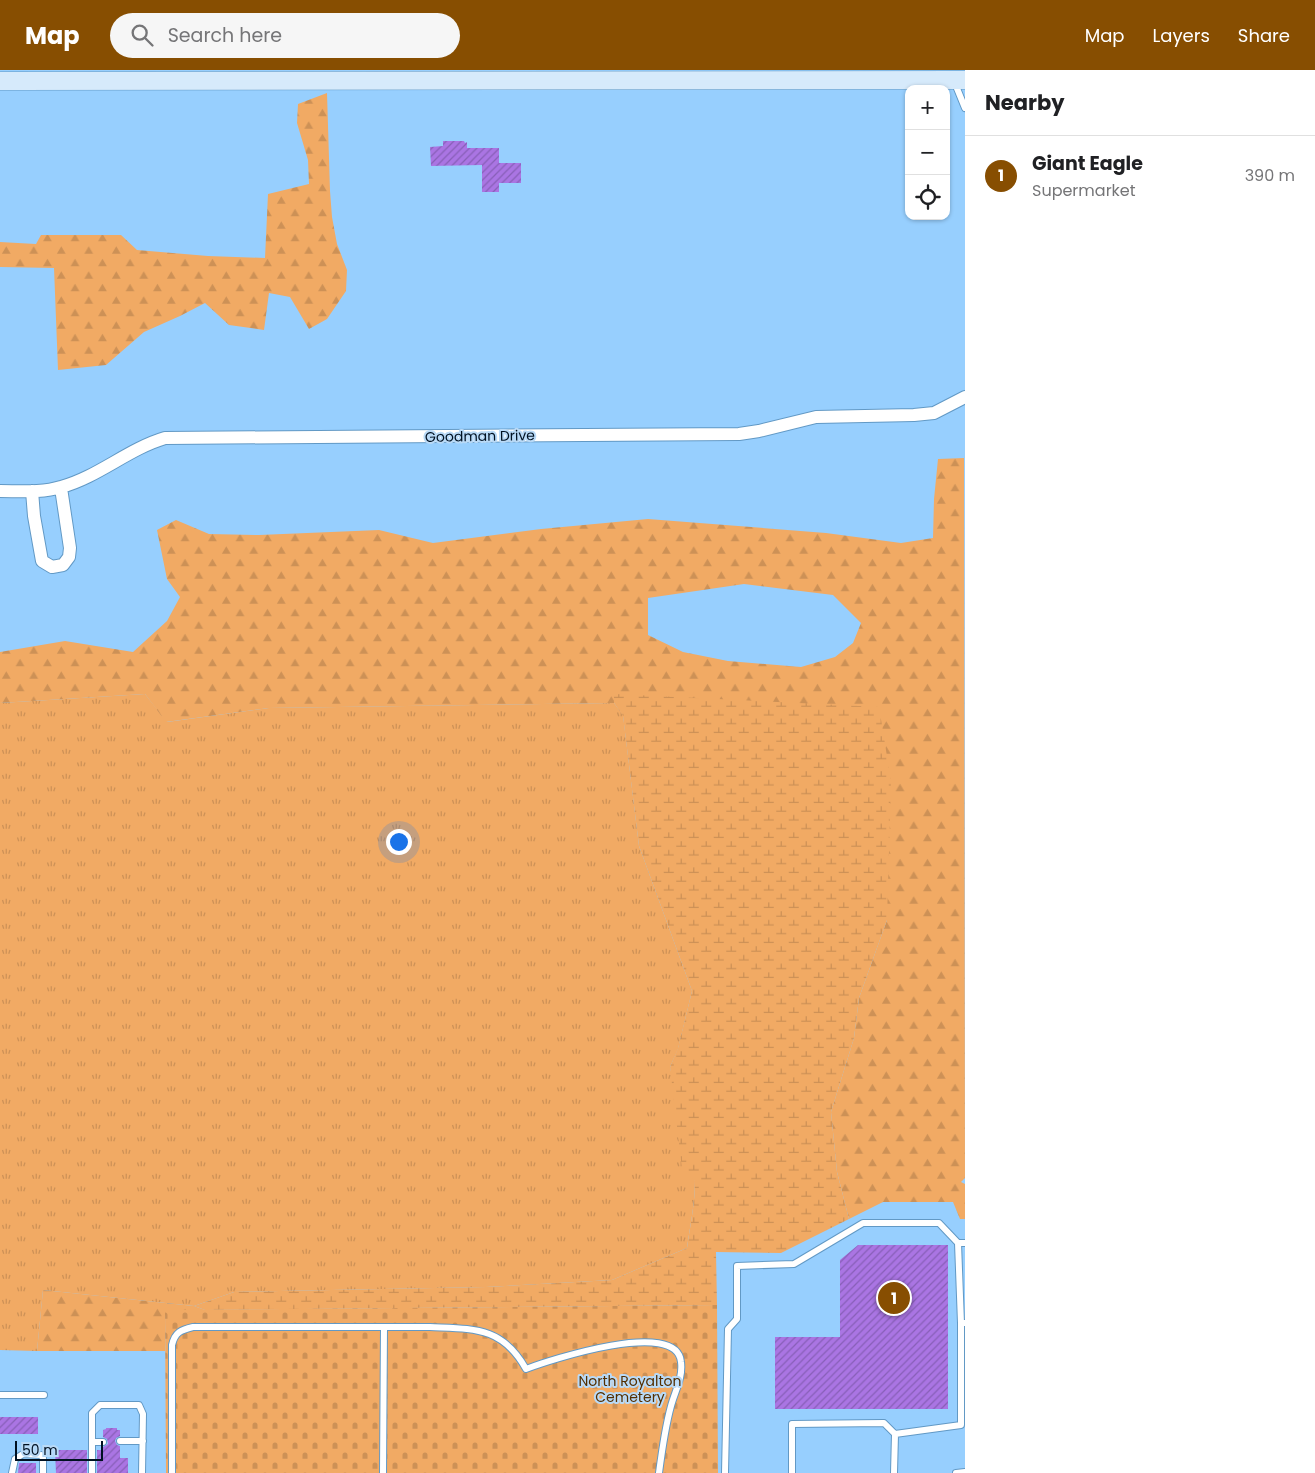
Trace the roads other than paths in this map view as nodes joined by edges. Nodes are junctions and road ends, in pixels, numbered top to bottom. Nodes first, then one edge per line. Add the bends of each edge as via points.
1 (959, 80) edge
2 (0, 81) edge
3 (965, 108) edge
4 (965, 397) edge
5 (61, 488) junction
6 (0, 491) edge
7 (32, 491) junction
8 (962, 1243) edge
9 (963, 1323) edge
10 (384, 1327) junction
11 (0, 1395) edge
12 (44, 1395) dead end
13 (963, 1425) edge
14 (895, 1434) junction
15 (120, 1441) dead end
16 (143, 1441) junction
17 (92, 1442) junction
18 (103, 1442) dead end
19 (965, 1472) edge
20 (12, 1473) edge
21 (43, 1473) edge
22 (92, 1473) edge
23 (142, 1473) edge
24 (172, 1473) edge
25 (383, 1473) edge
26 (659, 1473) edge
27 (726, 1473) edge
28 (792, 1473) edge
29 (894, 1473) edge
30 (956, 1473) edge

1 - 2 street
1 - 3 lane
4 - 5 street, Goodman Drive via 934,413 816,417 739,434 165,438
5 - 7 street, Goodman Drive
5 - 7 street via 69,557 63,564 52,567 42,561
6 - 7 street, Goodman Drive
8 - 9 lane
8 - 27 lane via 939,1223 863,1223 794,1264 737,1266 737,1319 728,1329
9 - 13 lane
10 - 24 lane via 193,1327 180,1330 174,1337 172,1354
10 - 25 lane
10 - 26 lane via 468,1328 486,1332 500,1338 518,1355 526,1369 593,1348 656,1342 668,1346 681,1358 682,1371 666,1428
11 - 12 lane
13 - 14 lane
14 - 28 lane via 884,1423 792,1424
14 - 29 lane
15 - 16 lane
16 - 17 lane via 143,1414 139,1405 100,1405 92,1413
16 - 23 lane
17 - 18 lane
17 - 22 lane
19 - 30 lane
20 - 21 lane via 15,1459 23,1454 41,1455

